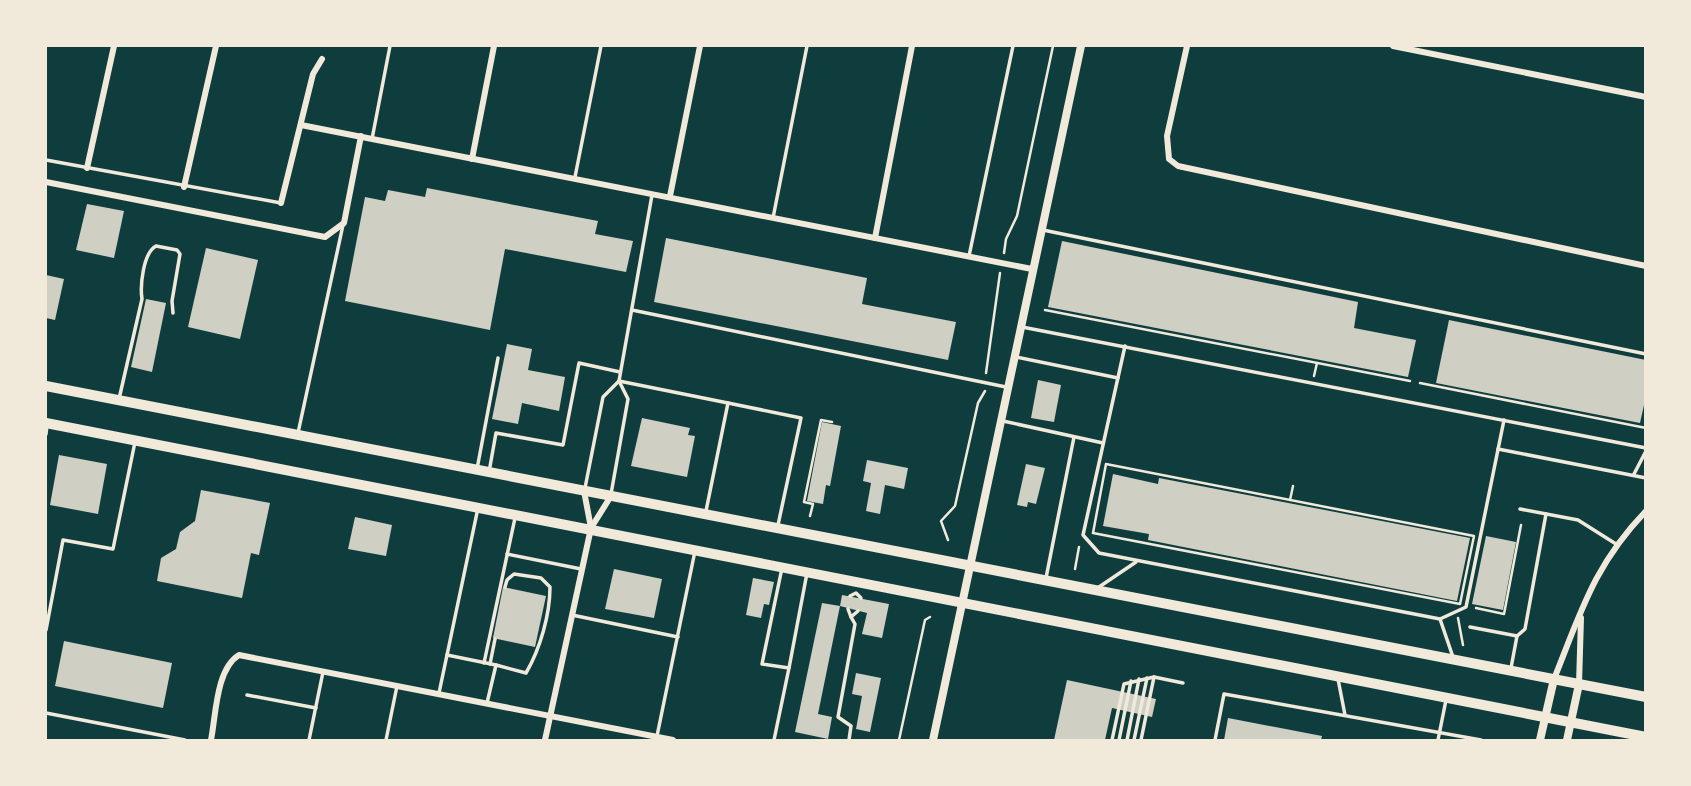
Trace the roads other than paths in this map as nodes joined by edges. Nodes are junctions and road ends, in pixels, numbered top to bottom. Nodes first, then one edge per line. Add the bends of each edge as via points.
1 (114, 46) edge
2 (216, 46) edge
3 (390, 46) edge
4 (494, 46) edge
5 (601, 46) edge
6 (700, 46) edge
7 (807, 46) edge
8 (912, 46) edge
9 (1013, 46) edge
10 (1081, 46) edge
11 (1187, 46) edge
12 (1393, 46) edge
13 (322, 59) dead end
14 (1646, 97) edge
15 (301, 125) junction
16 (361, 136) junction
17 (372, 139) junction
18 (471, 159) junction
19 (46, 160) edge
20 (87, 168) junction
21 (575, 178) junction
22 (46, 182) edge
23 (184, 187) junction
24 (652, 193) junction
25 (670, 196) junction
26 (281, 203) joint
27 (773, 218) junction
28 (344, 223) junction
29 (1041, 230) junction
30 (875, 238) junction
31 (968, 257) junction
32 (1646, 266) edge
33 (1032, 269) junction
34 (632, 310) junction
35 (173, 313) dead end
36 (1020, 326) junction
37 (1125, 346) junction
38 (1646, 354) edge
39 (1014, 357) junction
40 (498, 358) dead end
41 (620, 372) junction
42 (1118, 378) junction
43 (619, 381) junction
44 (46, 386) edge
45 (1007, 388) junction
46 (118, 401) junction
47 (728, 403) junction
48 (1504, 420) junction
49 (1001, 421) junction
50 (46, 427) edge
51 (297, 435) junction
52 (1074, 437) junction
53 (135, 440) junction
54 (1103, 443) junction
55 (1498, 449) junction
56 (1646, 449) edge
57 (477, 470) junction
58 (489, 472) junction
59 (1633, 475) junction
60 (1646, 478) edge
61 (584, 491) junction
62 (611, 496) junction
63 (478, 506) junction
64 (1520, 509) dead end
65 (1646, 511) edge
66 (516, 513) junction
67 (705, 514) junction
68 (1546, 514) junction
69 (591, 528) junction
70 (777, 528) junction
71 (1616, 544) junction
72 (696, 549) junction
73 (507, 554) junction
74 (1138, 561) junction
75 (970, 565) junction
76 (783, 566) junction
77 (582, 569) junction
78 (807, 571) junction
79 (1045, 580) junction
80 (505, 587) dead end
81 (857, 587) junction
82 (1094, 590) junction
83 (850, 596) dead end
84 (861, 598) dead end
85 (962, 602) junction
86 (848, 609) dead end
87 (858, 611) dead end
88 (1581, 613) junction
89 (572, 615) junction
90 (851, 617) junction
91 (1440, 620) junction
92 (1470, 627) dead end
93 (46, 630) edge
94 (1517, 636) junction
95 (678, 637) junction
96 (495, 639) dead end
97 (447, 655) junction
98 (1453, 659) junction
99 (484, 663) junction
100 (490, 664) junction
101 (496, 665) junction
102 (789, 668) junction
103 (323, 670) junction
104 (1511, 670) junction
105 (1154, 677) junction
106 (1338, 677) junction
107 (1147, 678) junction
108 (1139, 679) junction
109 (1554, 679) junction
110 (1131, 680) junction
111 (1183, 683) dead end
112 (1579, 684) junction
113 (397, 686) junction
114 (247, 695) dead end
115 (438, 695) junction
116 (1646, 697) edge
117 (1447, 698) junction
118 (487, 705) junction
119 (316, 708) junction
120 (46, 713) edge
121 (1345, 715) junction
122 (550, 718) junction
123 (1545, 718) junction
124 (1570, 723) junction
125 (1440, 732) junction
126 (1646, 737) edge
127 (657, 738) junction
128 (185, 740) edge
129 (211, 740) edge
130 (309, 740) edge
131 (386, 740) edge
132 (545, 740) edge
133 (673, 740) edge
134 (774, 740) edge
135 (849, 740) edge
136 (933, 740) edge
137 (1112, 740) edge
138 (1119, 740) edge
139 (1127, 740) edge
140 (1134, 740) edge
141 (1141, 740) edge
142 (1215, 740) edge
143 (1438, 740) edge
144 (1481, 740) edge
145 (1540, 740) edge
146 (1567, 740) edge

1 - 20 street
2 - 23 street
3 - 17 lane
4 - 18 street
5 - 21 lane
6 - 25 street
7 - 27 lane
8 - 30 street
9 - 31 lane
10 - 29 street
11 - 32 street via 1167,136 1169,159 1178,166
12 - 14 street
13 - 15 street via 313,74
15 - 16 street
15 - 26 street
16 - 17 street
16 - 28 street
17 - 18 street
18 - 21 street
19 - 20 lane
20 - 23 lane
21 - 24 street
22 - 28 street via 325,237
23 - 26 lane
24 - 25 street
24 - 34 lane
25 - 27 street
27 - 30 street
28 - 51 lane
29 - 33 street
29 - 38 lane
30 - 31 street
31 - 33 street
33 - 36 street
34 - 41 lane
34 - 45 lane
35 - 46 lane via 180,254 156,246 149,254
36 - 37 lane
36 - 39 street
37 - 42 lane
37 - 48 lane
39 - 42 lane
39 - 45 street
40 - 57 lane
41 - 43 lane
41 - 58 lane via 579,363 563,445 496,433
42 - 54 lane
43 - 47 lane
43 - 61 lane via 603,397
43 - 62 lane via 628,399
44 - 46 main road
45 - 49 street
46 - 51 main road
47 - 67 lane
47 - 70 lane via 801,418
48 - 55 lane
48 - 56 lane
49 - 52 lane
49 - 75 street
50 - 53 main road
51 - 57 main road
52 - 54 lane
52 - 79 lane
53 - 63 main road
53 - 93 lane via 113,549 64,540
54 - 74 lane via 1083,536 1099,553
55 - 59 lane
55 - 91 lane via 1466,607
56 - 59 lane
57 - 58 main road
58 - 61 main road
59 - 60 lane
61 - 62 main road
61 - 69 street
62 - 67 main road
62 - 69 street
63 - 66 main road
63 - 97 lane
64 - 68 lane
65 - 71 street
66 - 69 main road
66 - 73 lane
67 - 70 main road
68 - 71 lane via 1578,520
68 - 94 lane via 1525,629
69 - 72 main road
69 - 77 street
70 - 75 main road
71 - 88 street
72 - 76 main road
72 - 95 lane
73 - 77 lane
73 - 99 lane
74 - 82 lane
74 - 91 lane
75 - 79 main road
75 - 85 street
76 - 78 main road
76 - 102 lane via 762,664
77 - 89 street
78 - 81 main road
78 - 102 lane
79 - 82 main road
80 - 101 lane via 514,574 541,578 550,587 549,601 538,648 526,673
81 - 83 lane
81 - 84 lane
81 - 85 main road
82 - 98 main road
85 - 106 main road
85 - 136 street
86 - 90 lane
87 - 90 lane
88 - 109 street
88 - 112 street
89 - 95 lane
89 - 122 street
90 - 135 lane via 855,624 838,716 851,726
91 - 98 lane
92 - 94 lane
94 - 104 lane
95 - 127 lane
96 - 100 lane
97 - 99 lane
97 - 115 lane
98 - 104 main road
99 - 100 lane
100 - 101 lane
101 - 118 lane
102 - 134 lane
103 - 113 street
103 - 119 lane
103 - 129 street via 253,656 239,655 229,661
104 - 109 main road
105 - 107 lane
105 - 111 lane
105 - 141 lane
106 - 117 main road
106 - 121 lane
107 - 108 lane
107 - 140 lane
108 - 110 lane
108 - 139 lane
109 - 112 main road
109 - 123 street
110 - 137 lane via 1124,684
110 - 138 lane
112 - 116 main road
112 - 124 street
113 - 115 street
113 - 131 lane
114 - 119 lane
115 - 118 street
117 - 123 main road
117 - 125 lane
118 - 122 street
119 - 130 lane
120 - 128 lane
121 - 125 lane
121 - 142 lane via 1224,694
122 - 127 street
122 - 132 street
123 - 124 main road
123 - 145 street
124 - 126 main road
124 - 146 street
125 - 143 lane
125 - 144 lane
127 - 133 street

